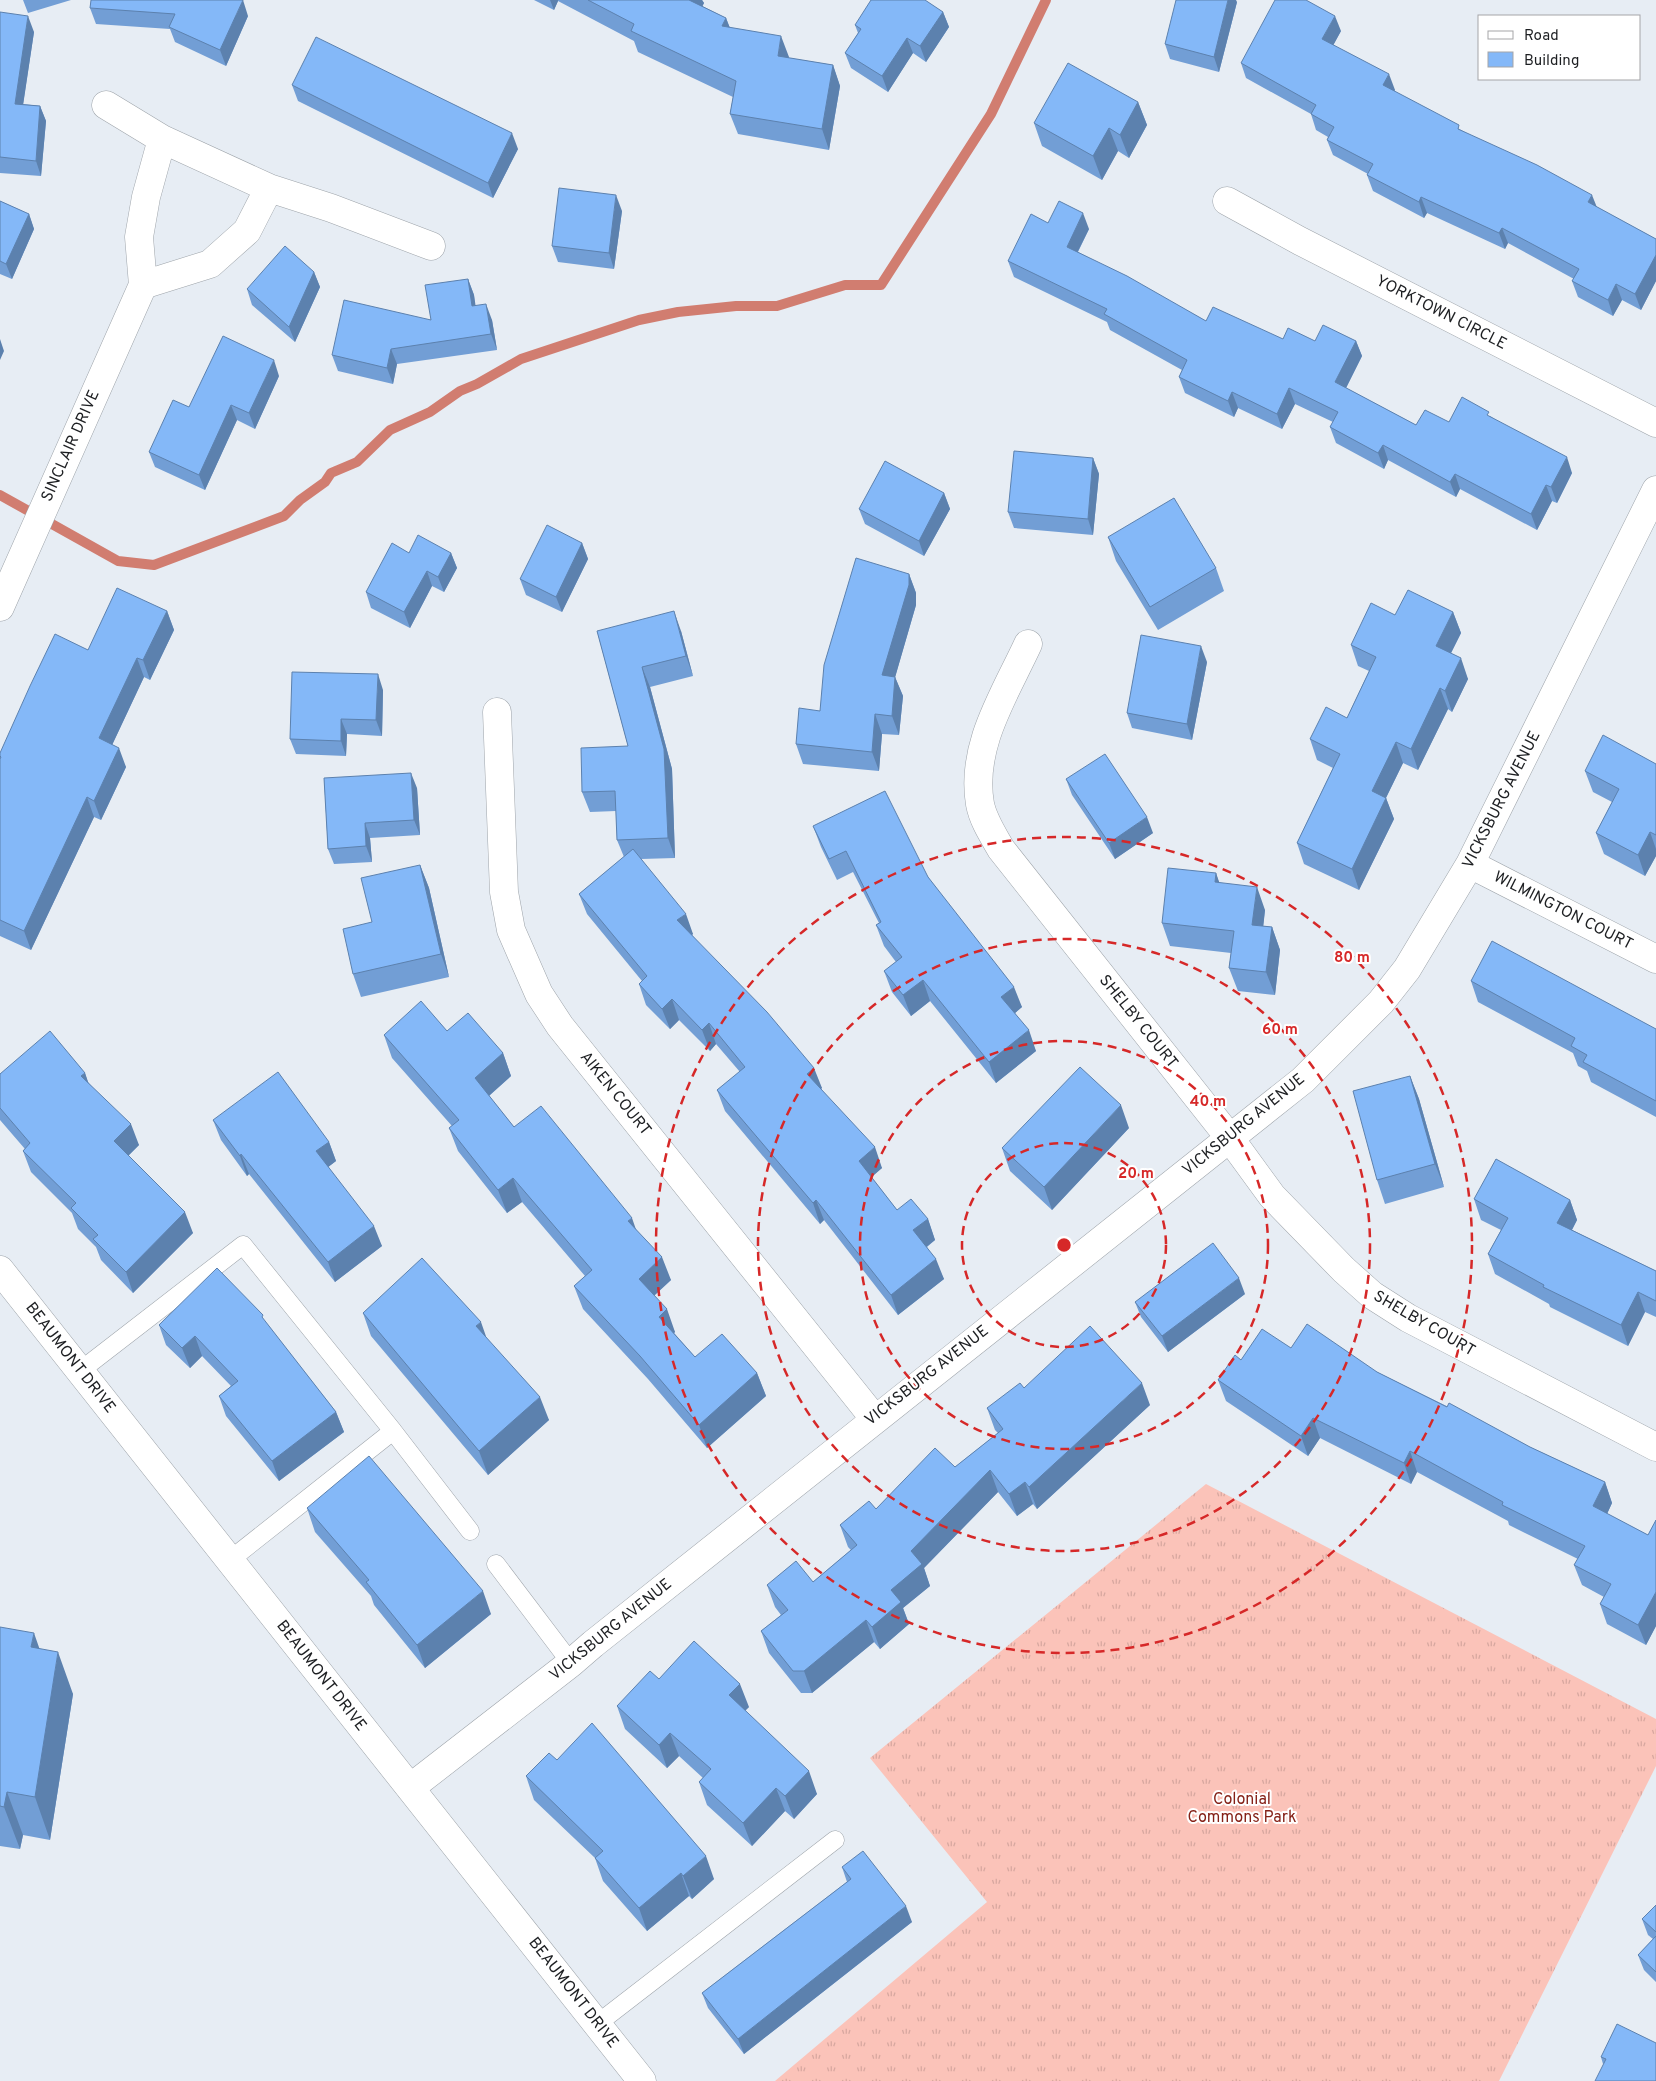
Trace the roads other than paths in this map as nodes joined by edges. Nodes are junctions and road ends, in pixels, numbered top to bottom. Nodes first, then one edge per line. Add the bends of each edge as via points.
1 (106, 105) dead end
2 (162, 140) junction
3 (269, 188) junction
4 (1227, 201) dead end
5 (431, 246) dead end
6 (143, 285) junction
7 (1656, 423) edge
8 (1656, 490) edge
9 (0, 607) edge
10 (1028, 644) dead end
11 (497, 712) dead end
12 (1470, 864) junction
13 (1656, 959) edge
14 (1229, 1137) junction
15 (0, 1270) edge
16 (80, 1372) junction
17 (874, 1418) junction
18 (393, 1431) junction
19 (1656, 1447) edge
20 (470, 1531) dead end
21 (230, 1560) junction
22 (496, 1564) dead end
23 (572, 1663) junction
24 (410, 1788) junction
25 (835, 1840) dead end
26 (597, 2024) junction
27 (642, 2081) edge

1 - 2 street
2 - 3 street
2 - 6 street, SINCLAIR DRIVE via 139,237
3 - 5 street
3 - 6 street via 247,231 210,264
4 - 7 street, YORKTOWN CIRCLE
6 - 9 street, SINCLAIR DRIVE
8 - 12 street, VICKSBURG AVENUE
10 - 14 street, SHELBY COURT via 980,754 977,780 980,805 988,827 1001,849
11 - 17 street, AIKEN COURT via 504,892 511,930 540,994 560,1026
12 - 13 street, WILMINGTON COURT
12 - 14 street, VICKSBURG AVENUE via 1407,969 1381,1002 1303,1080
14 - 17 street, VICKSBURG AVENUE
14 - 19 street, SHELBY COURT via 1272,1196 1372,1294 1460,1347
15 - 16 street, BEAUMONT DRIVE
16 - 18 lane via 243,1245
16 - 21 street, BEAUMONT DRIVE
17 - 23 street, VICKSBURG AVENUE
18 - 20 lane
18 - 21 lane
21 - 24 street, BEAUMONT DRIVE
22 - 23 lane
23 - 24 street, VICKSBURG AVENUE
24 - 26 street, BEAUMONT DRIVE
25 - 26 lane
26 - 27 street, BEAUMONT DRIVE

